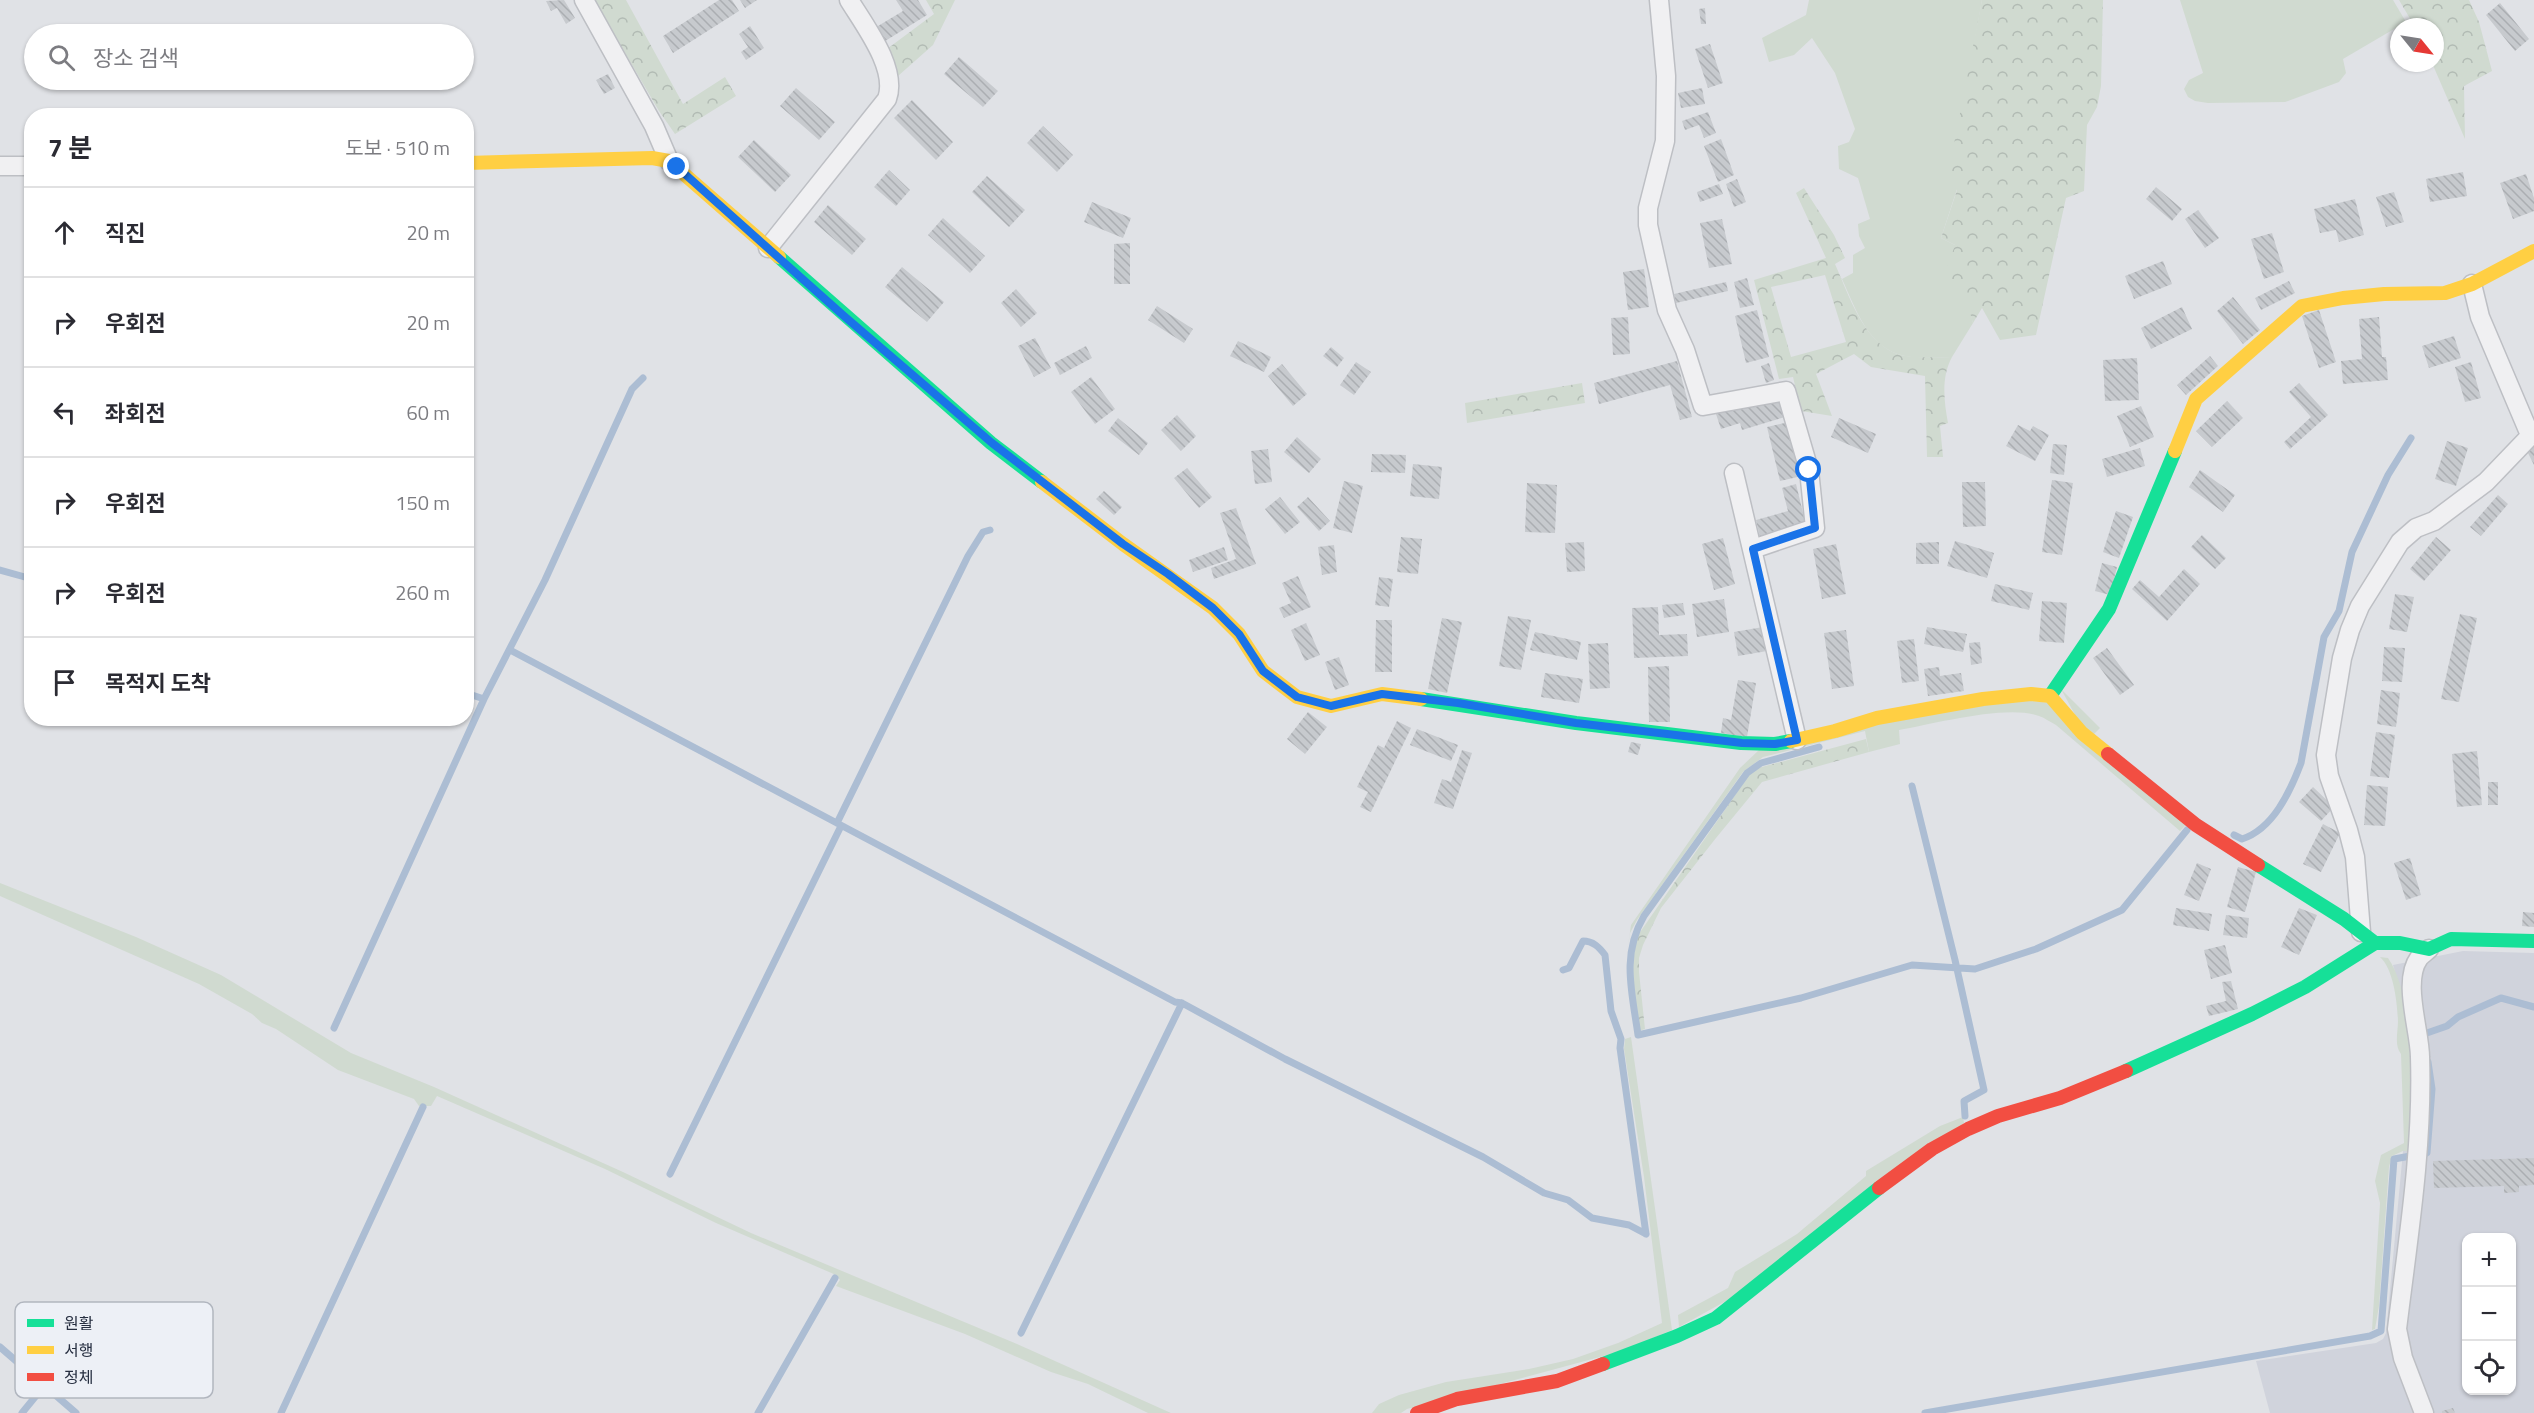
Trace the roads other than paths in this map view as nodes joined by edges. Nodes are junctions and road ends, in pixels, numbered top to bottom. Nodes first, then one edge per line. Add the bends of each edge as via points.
1 (584, 0) edge
2 (849, 0) edge
3 (1659, 0) edge
4 (669, 160) junction
5 (474, 163) edge
6 (0, 166) edge
7 (24, 166) edge
8 (768, 248) junction
9 (2534, 251) edge
10 (2472, 284) junction
11 (2532, 434) edge
12 (1734, 473) dead end
13 (1753, 549) junction
14 (2050, 696) junction
15 (1797, 740) junction
16 (2368, 938) junction
17 (2534, 942) edge
18 (2429, 949) junction
19 (1417, 1413) edge
20 (2424, 1413) edge

1 - 4 street
2 - 8 street via 873,38 891,88 887,99
3 - 13 street via 1666,76 1665,141 1648,208 1648,225 1667,310 1703,406 1786,391 1809,470 1815,528
4 - 5 street
4 - 8 street
6 - 7 street
8 - 15 street via 992,443 1213,608 1239,634 1263,671 1297,697 1331,706 1382,694 1742,743
9 - 10 street
10 - 11 street via 2480,316
10 - 14 street via 2445,293 2373,295 2302,306 2196,399 2109,609
11 - 16 street via 2486,482 2400,542 2349,630 2326,755 2355,857
12 - 13 street
13 - 15 street
14 - 15 street via 1983,699 1877,718
14 - 16 street via 2082,733 2196,825
16 - 18 street
16 - 19 street via 2305,987 2252,1014 2060,1098 1998,1116 1932,1149 1716,1318 1557,1380 1457,1399
17 - 18 street via 2451,939
18 - 20 street via 2418,958 2413,974 2412,1006 2420,1051 2421,1089 2418,1150 2397,1329 2403,1358

